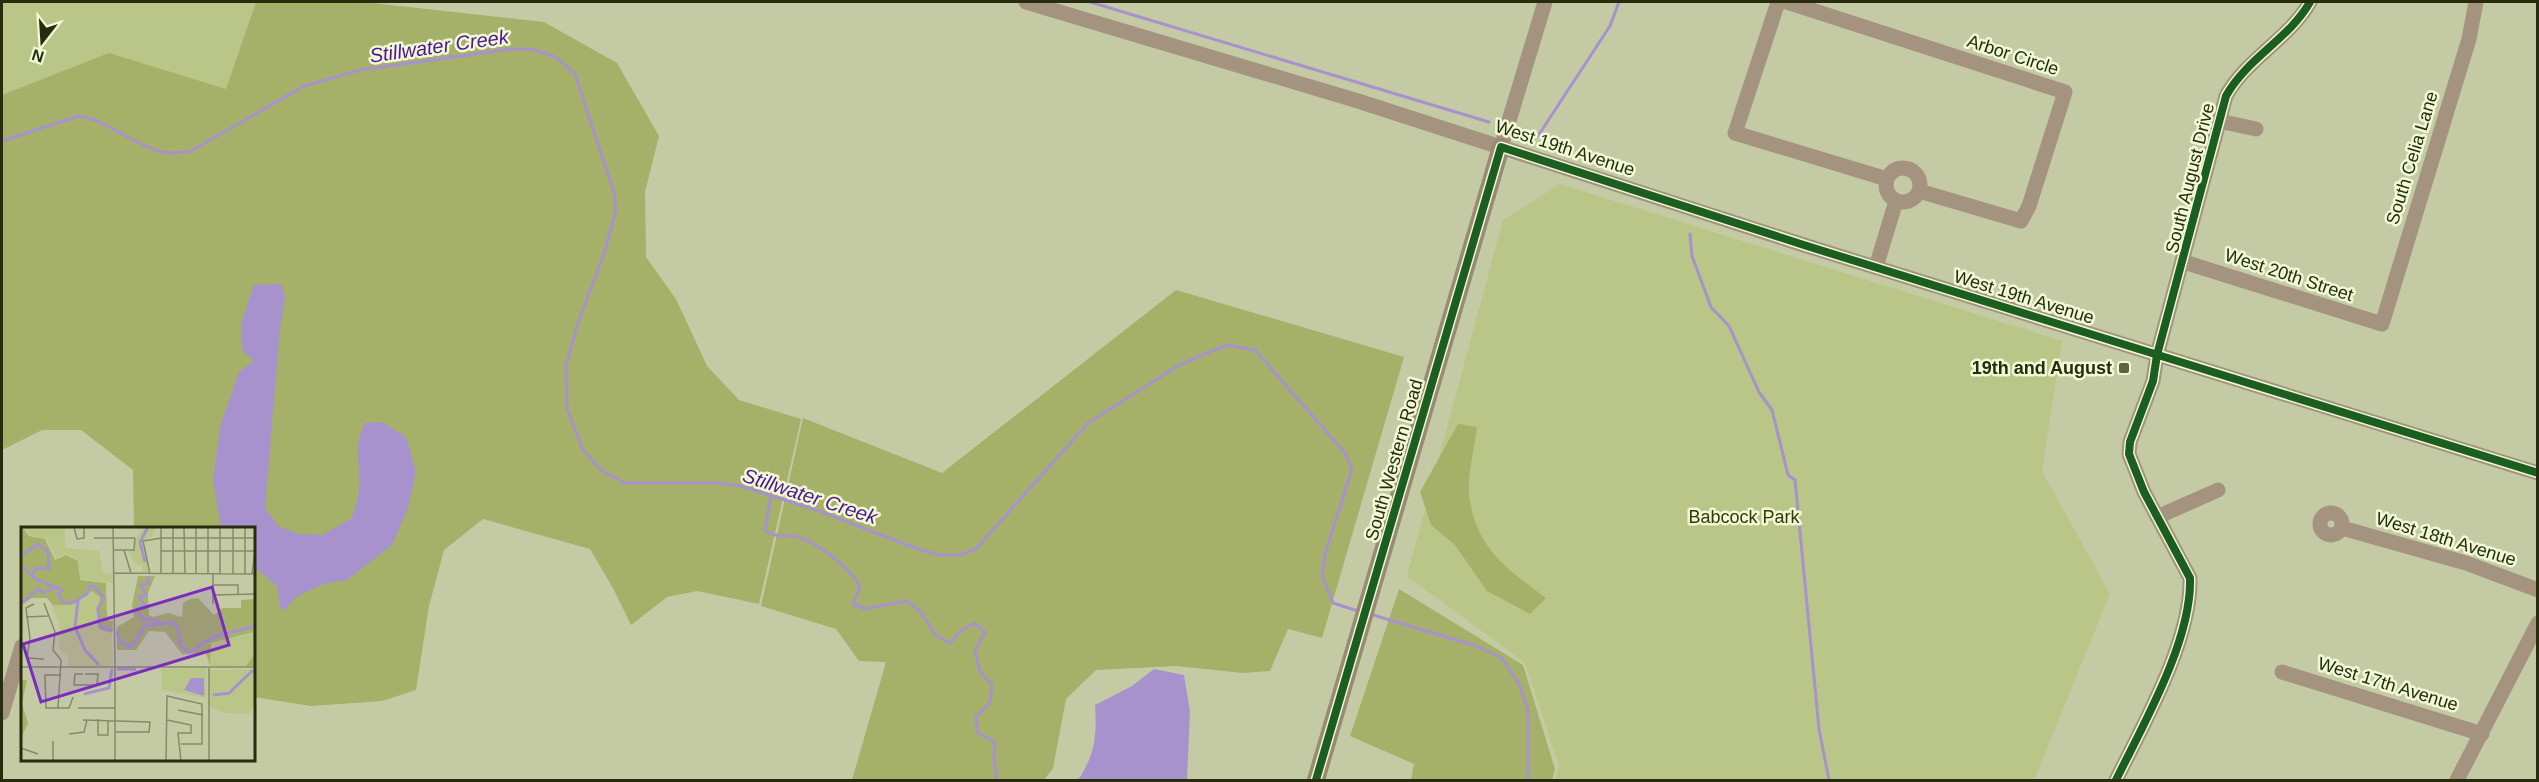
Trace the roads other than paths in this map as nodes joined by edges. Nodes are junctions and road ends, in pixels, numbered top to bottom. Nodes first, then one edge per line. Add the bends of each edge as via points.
1 (1026, 2) edge
2 (1545, 2) edge
3 (1778, 2) edge
4 (1787, 2) edge
5 (2310, 2) edge
6 (2476, 2) edge
7 (2219, 121) junction
8 (2256, 129) dead end
9 (1501, 147) junction
10 (1887, 179) junction
11 (1919, 191) junction
12 (1896, 201) junction
13 (2184, 262) junction
14 (1875, 267) junction
15 (2382, 324) joint
16 (2157, 355) junction
17 (2538, 473) edge
18 (2218, 490) dead end
19 (2157, 517) junction
20 (2342, 528) dead end
21 (2538, 590) edge
22 (2537, 625) edge
23 (21, 648) edge
24 (2282, 672) dead end
25 (7, 676) edge
26 (2, 714) edge
27 (2482, 734) junction
28 (1316, 780) edge
29 (2116, 780) edge
30 (2457, 780) edge

1 - 9 street, West 19th Avenue
2 - 9 street, South Western Road
3 - 10 street via 1735,133
4 - 11 street, Arbor Circle via 2065,92 2029,206 2020,221
5 - 7 street, South August Drive via 2301,17 2236,78
6 - 15 street, South Celia Lane via 2469,39
7 - 8 street
7 - 13 street, South August Drive
9 - 14 street, West 19th Avenue
9 - 28 main road, South Western Road
10 - 11 street via 1898,169 1909,169 1920,181
10 - 12 street via 1886,189
11 - 12 street via 1907,202
12 - 14 street
13 - 15 street, West 20th Street
13 - 16 street, South August Drive
14 - 16 street, West 19th Avenue
16 - 17 street, West 19th Avenue
16 - 19 street, South August Drive via 2153,381 2129,454
18 - 19 street
19 - 29 street, South August Drive via 2190,578 2190,592 2160,691
20 - 21 street, West 18th Avenue via 2466,563
22 - 27 street
23 - 25 street
24 - 27 street, West 17th Avenue
25 - 26 street
27 - 30 street

